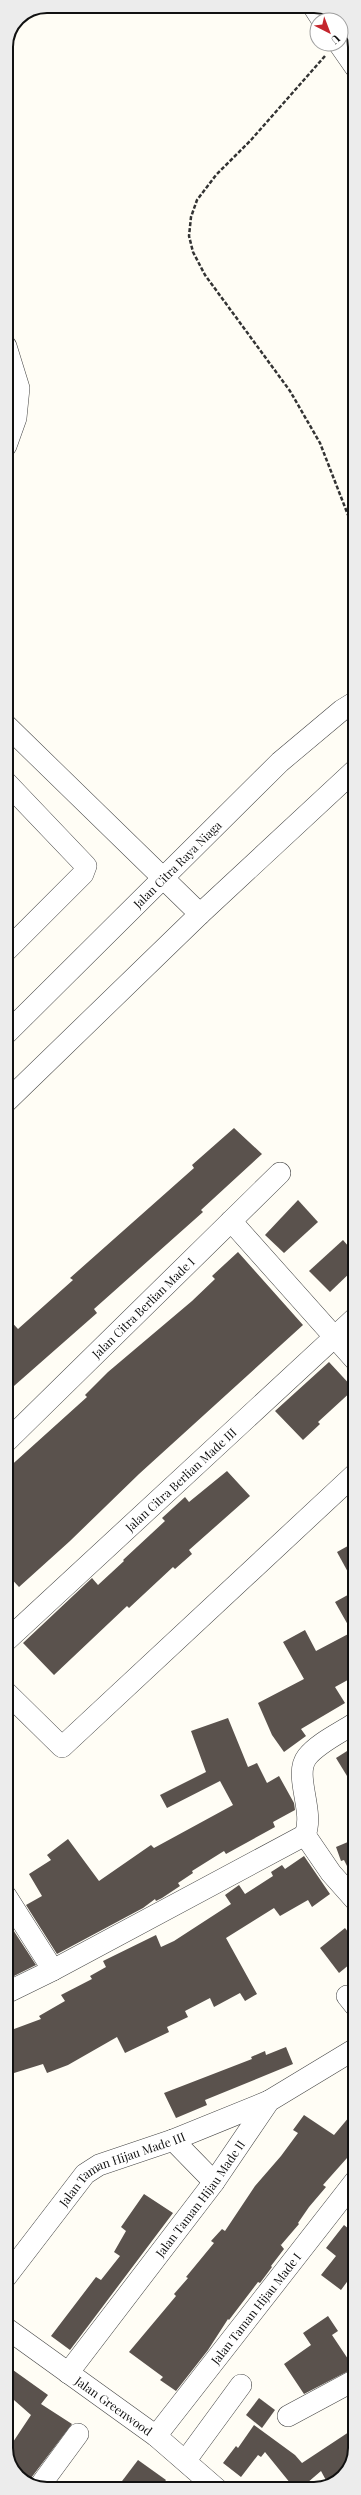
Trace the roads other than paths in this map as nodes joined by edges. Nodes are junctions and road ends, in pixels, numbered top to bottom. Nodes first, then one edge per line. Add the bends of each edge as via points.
1 (337, 52) edge
2 (348, 61) edge
3 (13, 369) edge
4 (13, 426) edge
5 (348, 706) edge
6 (13, 732) edge
7 (348, 777) edge
8 (13, 789) edge
9 (164, 878) junction
10 (200, 914) junction
11 (13, 944) edge
12 (13, 1027) edge
13 (13, 1095) edge
14 (280, 1173) dead end
15 (231, 1221) junction
16 (348, 1325) edge
17 (334, 1338) junction
18 (348, 1353) edge
19 (13, 1435) edge
20 (348, 1481) edge
21 (13, 1635) edge
22 (13, 1699) edge
23 (348, 1728) edge
24 (305, 1835) junction
25 (348, 1892) edge
26 (13, 1907) edge
27 (53, 1970) junction
28 (13, 1990) edge
29 (348, 2053) edge
30 (269, 2101) junction
31 (173, 2140) junction
32 (214, 2182) junction
33 (348, 2190) edge
34 (13, 2268) edge
35 (13, 2333) edge
36 (68, 2373) junction
37 (348, 2384) edge
38 (241, 2385) dead end
39 (288, 2416) dead end
40 (78, 2434) dead end
41 (156, 2436) junction
42 (186, 2460) junction
43 (43, 2482) edge
44 (210, 2482) edge

1 - 2 street
3 - 4 street via 19,388
5 - 9 street, Jalan Citra Raya Niaga via 280,762
6 - 9 street
7 - 10 street
8 - 11 street via 86,866 84,874
9 - 10 street
9 - 12 street, Jalan Citra Raya Niaga
10 - 13 street
14 - 15 street, Jalan Citra Berlian Made I
15 - 17 street
15 - 19 street, Jalan Citra Berlian Made I
16 - 17 street, Jalan Citra Berlian Made III
17 - 18 street
17 - 21 street, Jalan Citra Berlian Made III
20 - 22 street via 62,1747
23 - 24 street via 304,1760 302,1773 309,1815
24 - 25 street via 331,1873
24 - 27 street
26 - 27 street
27 - 28 street
29 - 30 street, Jalan Taman Hijau Made II
30 - 31 street, Jalan Taman Hijau Made III
30 - 32 street, Jalan Taman Hijau Made II
31 - 32 street
31 - 34 street, Jalan Taman Hijau Made III via 99,2165 84,2174
32 - 36 street, Jalan Taman Hijau Made II
33 - 41 street, Jalan Taman Hijau Made I
35 - 36 street, Jalan Greenwood
36 - 41 street, Jalan Greenwood
37 - 39 street
38 - 42 street
40 - 43 street
41 - 42 street, Jalan Greenwood
42 - 44 street, Jalan Greenwood

